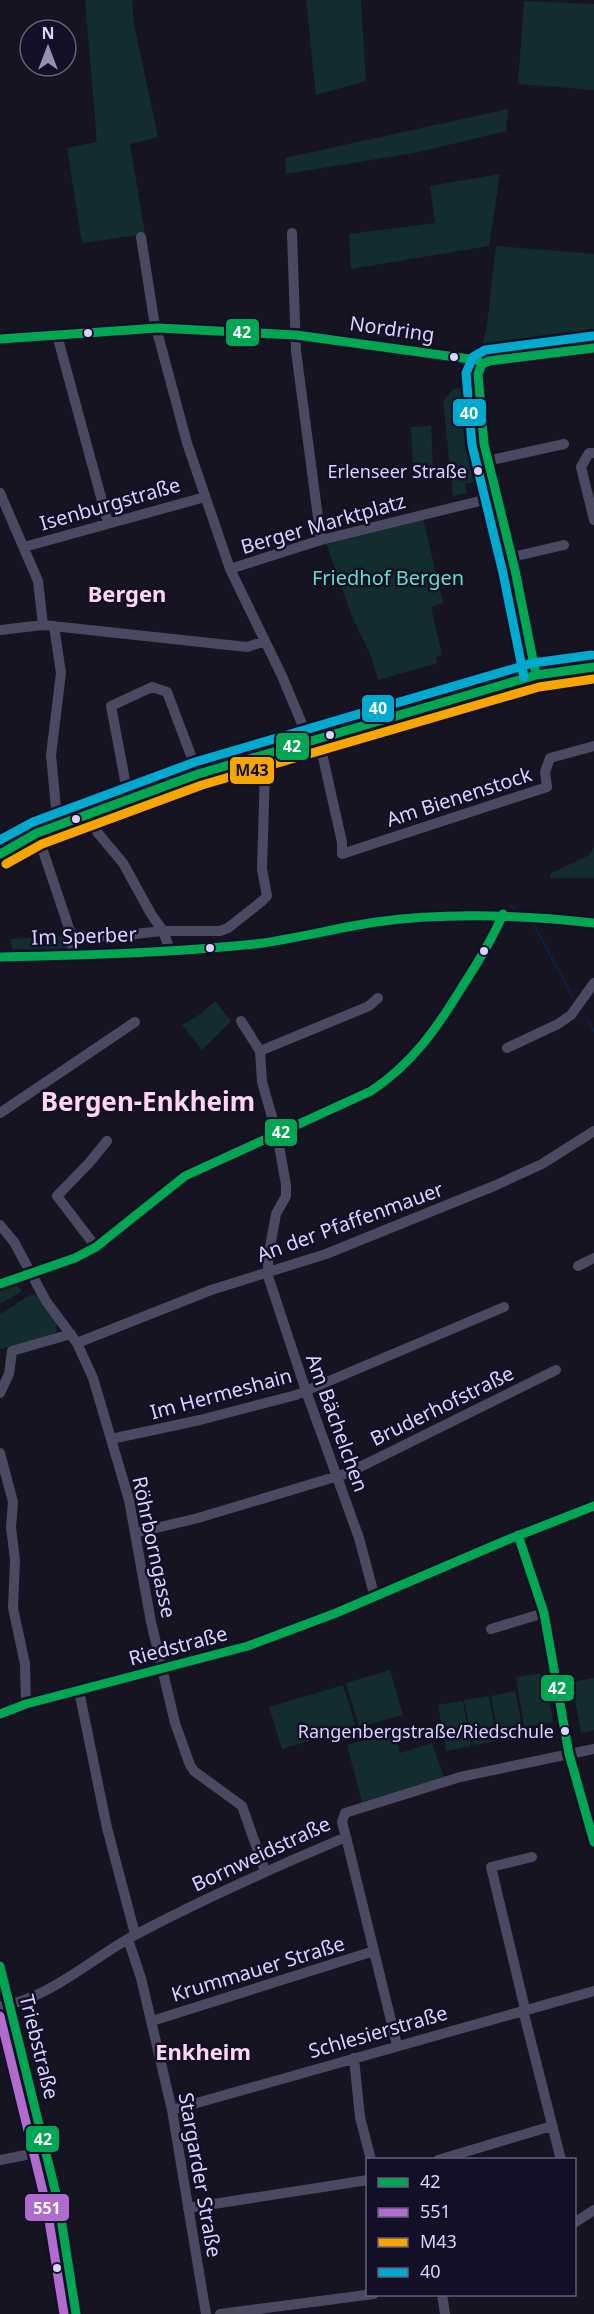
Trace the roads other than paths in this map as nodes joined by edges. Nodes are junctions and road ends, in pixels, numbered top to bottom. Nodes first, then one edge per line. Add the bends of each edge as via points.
1 (292, 233) dead end
2 (141, 237) dead end
3 (158, 328) junction
4 (296, 334) junction
5 (57, 335) junction
6 (0, 339) edge
7 (594, 348) edge
8 (482, 364) junction
9 (564, 444) dead end
10 (594, 453) edge
11 (488, 461) junction
12 (0, 493) edge
13 (205, 497) junction
14 (496, 497) junction
15 (3, 511) edge
16 (594, 520) edge
17 (108, 523) junction
18 (321, 540) junction
19 (564, 545) dead end
20 (24, 547) junction
21 (512, 556) junction
22 (230, 569) junction
23 (43, 625) junction
24 (54, 626) junction
25 (0, 630) edge
26 (265, 641) junction
27 (594, 667) edge
28 (536, 675) junction
29 (314, 741) junction
30 (594, 746) edge
31 (263, 756) junction
32 (198, 774) junction
33 (130, 798) junction
34 (90, 813) junction
35 (61, 824) junction
36 (37, 832) junction
37 (0, 840) edge
38 (2, 853) edge
39 (503, 914) junction
40 (594, 923) edge
41 (163, 931) junction
42 (72, 937) junction
43 (170, 950) junction
44 (73, 955) junction
45 (0, 957) edge
46 (594, 983) edge
47 (378, 998) dead end
48 (135, 1022) dead end
49 (241, 1022) dead end
50 (507, 1048) dead end
51 (260, 1051) junction
52 (0, 1113) edge
53 (594, 1131) edge
54 (276, 1134) junction
55 (107, 1141) dead end
56 (0, 1225) edge
57 (96, 1247) junction
58 (594, 1258) edge
59 (578, 1266) dead end
60 (31, 1272) junction
61 (268, 1272) junction
62 (0, 1284) edge
63 (504, 1307) dead end
64 (74, 1338) junction
65 (556, 1370) dead end
66 (306, 1391) junction
67 (0, 1393) edge
68 (111, 1439) junction
69 (0, 1453) edge
70 (336, 1477) junction
71 (594, 1506) edge
72 (135, 1533) junction
73 (518, 1535) junction
74 (375, 1598) junction
75 (544, 1613) junction
76 (490, 1629) dead end
77 (162, 1669) junction
78 (79, 1691) junction
79 (26, 1704) junction
80 (0, 1714) edge
81 (594, 1749) edge
82 (569, 1754) junction
83 (345, 1837) junction
84 (594, 1842) edge
85 (532, 1857) dead end
86 (265, 1871) junction
87 (131, 1937) junction
88 (374, 1951) junction
89 (0, 1966) edge
90 (594, 1991) edge
91 (5, 2005) edge
92 (524, 2009) junction
93 (152, 2020) junction
94 (397, 2045) junction
95 (354, 2058) junction
96 (172, 2110) junction
97 (552, 2126) junction
98 (46, 2151) junction
99 (370, 2158) edge
100 (445, 2158) edge
101 (560, 2158) edge
102 (0, 2160) edge
103 (366, 2180) edge
104 (188, 2208) junction
105 (594, 2210) edge
106 (576, 2218) edge
107 (370, 2296) edge
108 (442, 2296) edge
109 (314, 2309) edge
110 (76, 2314) edge
111 (206, 2314) edge
112 (220, 2314) edge
113 (445, 2314) edge

1 - 4 street
2 - 3 street
3 - 4 street, Nordring
3 - 5 street, Nordring
3 - 13 street
4 - 8 street, Nordring via 477,360
4 - 18 street
5 - 6 street, Nordring
5 - 17 street
7 - 8 street
8 - 11 street via 478,381 480,416
9 - 11 street
10 - 16 street via 589,453 581,466
11 - 14 street
12 - 15 street
13 - 17 street, Isenburgstraße
13 - 22 street
14 - 18 street, Berger Marktplatz
14 - 21 street
15 - 20 street
17 - 20 street, Isenburgstraße
18 - 22 street, Berger Marktplatz
19 - 21 street
20 - 23 street via 38,581
21 - 28 street
22 - 26 street
23 - 24 street
23 - 25 street
24 - 26 street via 247,647
24 - 35 street via 61,673 51,755
26 - 29 street
27 - 28 street
28 - 29 street
29 - 30 street, Am Bienenstock via 342,854 547,788 545,772 550,758
29 - 31 street
31 - 32 street
31 - 41 street, Im Sperber via 262,869 267,896 220,932
32 - 33 street
32 - 33 street via 166,692 152,687 139,691 111,706
33 - 34 street
34 - 35 street
34 - 41 street via 97,831 123,863
35 - 36 street
36 - 38 street
36 - 42 street
37 - 38 street
39 - 40 street, Im Sperber
39 - 43 street, Im Sperber via 446,915 286,939
39 - 54 street via 485,951 429,1041 408,1065 371,1091
41 - 42 street, Im Sperber
41 - 43 street
42 - 44 street
43 - 44 street, Im Sperber
44 - 45 street, Im Sperber
46 - 50 street via 571,1015
47 - 51 street via 369,1006
48 - 52 street
49 - 51 street, Am Bächelchen
51 - 54 street, Am Bächelchen via 262,1082
53 - 61 street, An der Pfaffenmauer via 508,1180 326,1254
54 - 57 street via 178,1180
54 - 61 street, Am Bächelchen via 286,1191 276,1214
55 - 57 street via 57,1196
56 - 60 street, Röhrborngasse
57 - 60 street
58 - 59 street
60 - 62 street
60 - 64 street, Röhrborngasse via 46,1301
61 - 64 street, An der Pfaffenmauer
61 - 66 street, Am Bächelchen
63 - 66 street, Im Hermeshain
64 - 67 street, An der Pfaffenmauer via 12,1350 9,1374
64 - 68 street, Röhrborngasse via 93,1378
65 - 70 street, Bruderhofstraße
66 - 68 street, Im Hermeshain
66 - 70 street, Am Bächelchen
68 - 72 street, Röhrborngasse
69 - 79 street via 13,1502 13,1608 25,1664
70 - 72 street, Bruderhofstraße
70 - 74 street, Am Bächelchen via 359,1538
71 - 73 street, Riedstraße
72 - 77 street, Röhrborngasse
73 - 74 street, Riedstraße
73 - 75 street
74 - 77 street, Riedstraße via 249,1646
75 - 76 street
75 - 82 street
77 - 78 street, Riedstraße
77 - 86 street, Röhrborngasse via 190,1765 242,1806
78 - 79 street, Riedstraße
78 - 87 street, Stargarder Straße
79 - 80 street, Riedstraße
81 - 82 street, Bornweidstraße
82 - 83 street, Bornweidstraße via 460,1777 350,1810 342,1817
82 - 84 street
83 - 86 street, Bornweidstraße
83 - 88 street
85 - 92 street via 491,1867
86 - 87 street, Bornweidstraße
87 - 91 street, Bornweidstraße via 40,1994
87 - 93 street, Stargarder Straße
88 - 93 street, Krummauer Straße
88 - 94 street
89 - 91 street, Triebstraße
90 - 92 street, Schlesierstraße
91 - 98 street, Triebstraße
92 - 94 street, Schlesierstraße
92 - 97 street
93 - 96 street, Stargarder Straße
94 - 95 street, Schlesierstraße
95 - 96 street, Schlesierstraße
95 - 99 street via 360,2117
96 - 104 street, Stargarder Straße
97 - 100 street
97 - 101 street
98 - 102 street
98 - 110 street, Triebstraße
103 - 104 street
104 - 111 street, Stargarder Straße
105 - 106 street
107 - 109 street
108 - 113 street
109 - 112 street

